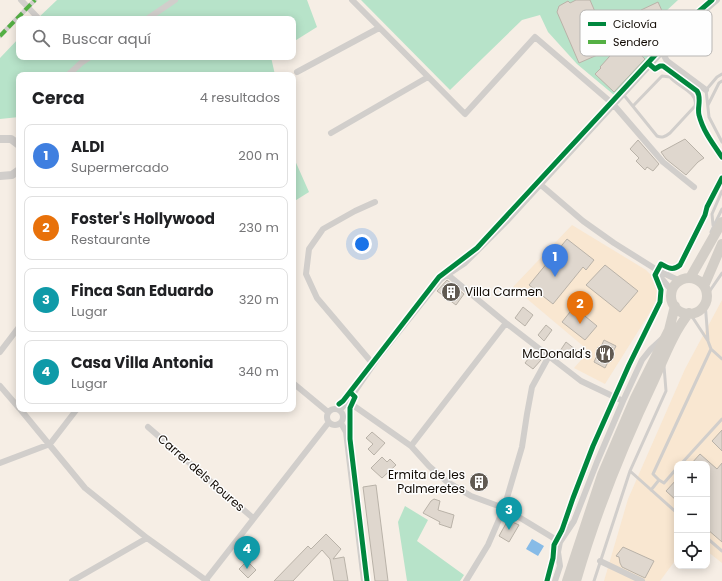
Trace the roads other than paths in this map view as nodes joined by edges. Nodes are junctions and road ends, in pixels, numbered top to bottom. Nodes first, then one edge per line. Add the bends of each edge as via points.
1 (21, 0) edge
2 (35, 0) edge
3 (175, 0) edge
4 (352, 0) edge
5 (717, 0) edge
6 (167, 2) edge
7 (28, 7) junction
8 (705, 10) edge
9 (19, 16) edge
10 (36, 16) edge
11 (151, 16) edge
12 (16, 19) edge
13 (379, 28) junction
14 (0, 36) edge
15 (658, 56) edge
16 (664, 56) edge
17 (78, 60) edge
18 (86, 60) edge
19 (81, 63) junction
20 (71, 72) edge
21 (297, 72) dead end
22 (722, 74) edge
23 (428, 77) junction
24 (722, 81) edge
25 (706, 90) junction
26 (623, 94) junction
27 (613, 104) junction
28 (708, 105) junction
29 (633, 106) junction
30 (331, 133) dead end
31 (0, 139) edge
32 (16, 141) edge
33 (722, 142) edge
34 (16, 172) edge
35 (0, 176) edge
36 (541, 185) junction
37 (694, 187) dead end
38 (722, 191) edge
39 (376, 202) dead end
40 (722, 209) edge
41 (717, 224) edge
42 (722, 244) edge
43 (657, 270) junction
44 (722, 273) edge
45 (447, 274) junction
46 (690, 278) junction
47 (680, 280) junction
48 (672, 290) junction
49 (705, 294) junction
50 (675, 306) junction
51 (689, 313) junction
52 (506, 323) junction
53 (16, 331) edge
54 (666, 335) junction
55 (708, 342) junction
56 (711, 349) junction
57 (0, 352) edge
58 (549, 356) junction
59 (664, 359) junction
60 (722, 359) edge
61 (373, 364) junction
62 (296, 385) edge
63 (0, 386) edge
64 (347, 401) junction
65 (623, 401) junction
66 (16, 405) edge
67 (340, 410) junction
68 (22, 412) edge
69 (75, 412) edge
70 (328, 412) junction
71 (722, 419) edge
72 (329, 422) junction
73 (341, 423) junction
74 (148, 427) dead end
75 (50, 444) junction
76 (411, 446) junction
77 (684, 461) edge
78 (0, 463) edge
79 (630, 471) junction
80 (674, 471) edge
81 (659, 480) junction
82 (651, 490) junction
83 (504, 508) junction
84 (674, 509) edge
85 (253, 518) junction
86 (147, 538) junction
87 (710, 541) edge
88 (560, 542) junction
89 (722, 551) edge
90 (600, 562) junction
91 (72, 581) edge
92 (206, 581) edge
93 (364, 581) edge
94 (466, 581) edge
95 (556, 581) edge
96 (567, 581) edge
97 (576, 581) edge
98 (594, 581) edge
99 (642, 581) edge

1 - 7 street
2 - 7 street
3 - 6 street
4 - 13 street
5 - 8 street
6 - 11 street
7 - 9 street
7 - 10 street
12 - 14 street
13 - 21 street
13 - 23 street
15 - 26 street
16 - 25 street via 667,61
17 - 19 street
18 - 19 street
19 - 20 street
22 - 25 lane
23 - 27 street via 465,114 535,38
23 - 30 street
24 - 28 lane
25 - 28 lane
26 - 27 street
26 - 29 lane
27 - 36 street
27 - 37 street via 663,162
28 - 33 lane via 709,117
29 - 29 lane via 657,136 665,137 696,102 695,98 670,76 662,76
31 - 32 street
34 - 35 street
36 - 43 street via 583,221
36 - 45 street via 465,263
38 - 41 lane via 712,214
39 - 61 street via 323,229 310,249 306,274 316,298
40 - 41 lane
41 - 46 main road via 707,250
42 - 49 main road
43 - 47 street
43 - 48 street
44 - 49 lane
45 - 52 street
45 - 61 street
46 - 47 main road
46 - 49 main road via 696,280
47 - 48 main road
48 - 50 main road via 672,301
49 - 51 main road via 702,307
49 - 55 lane
50 - 51 main road via 681,312
50 - 54 main road
51 - 55 lane
51 - 59 main road
52 - 58 street
52 - 76 street
53 - 57 street
54 - 65 street via 642,360
54 - 96 main road via 635,398 602,476
55 - 56 lane
56 - 60 lane
56 - 81 lane via 653,474
58 - 65 street via 581,381
58 - 83 street via 532,387 522,447
59 - 79 lane via 666,390
59 - 97 main road via 634,422 602,500
61 - 64 street
62 - 70 street
63 - 66 street
64 - 67 street
64 - 76 street
65 - 88 street via 574,521
67 - 70 street via 332,409
67 - 73 street via 344,416
68 - 75 street
69 - 75 street
70 - 72 street
71 - 77 lane
72 - 73 street via 335,425
72 - 85 street
73 - 93 street via 346,432
74 - 85 street, Carrer dels Roures
75 - 78 street
75 - 86 street via 84,488
76 - 83 street via 446,481 471,496
79 - 82 lane
79 - 90 lane
80 - 81 lane via 664,482
81 - 82 lane
82 - 84 lane
83 - 88 street
83 - 94 street via 488,545
85 - 92 street
86 - 91 street
86 - 92 street
87 - 89 lane
88 - 95 street via 560,566
90 - 98 lane
90 - 99 street

